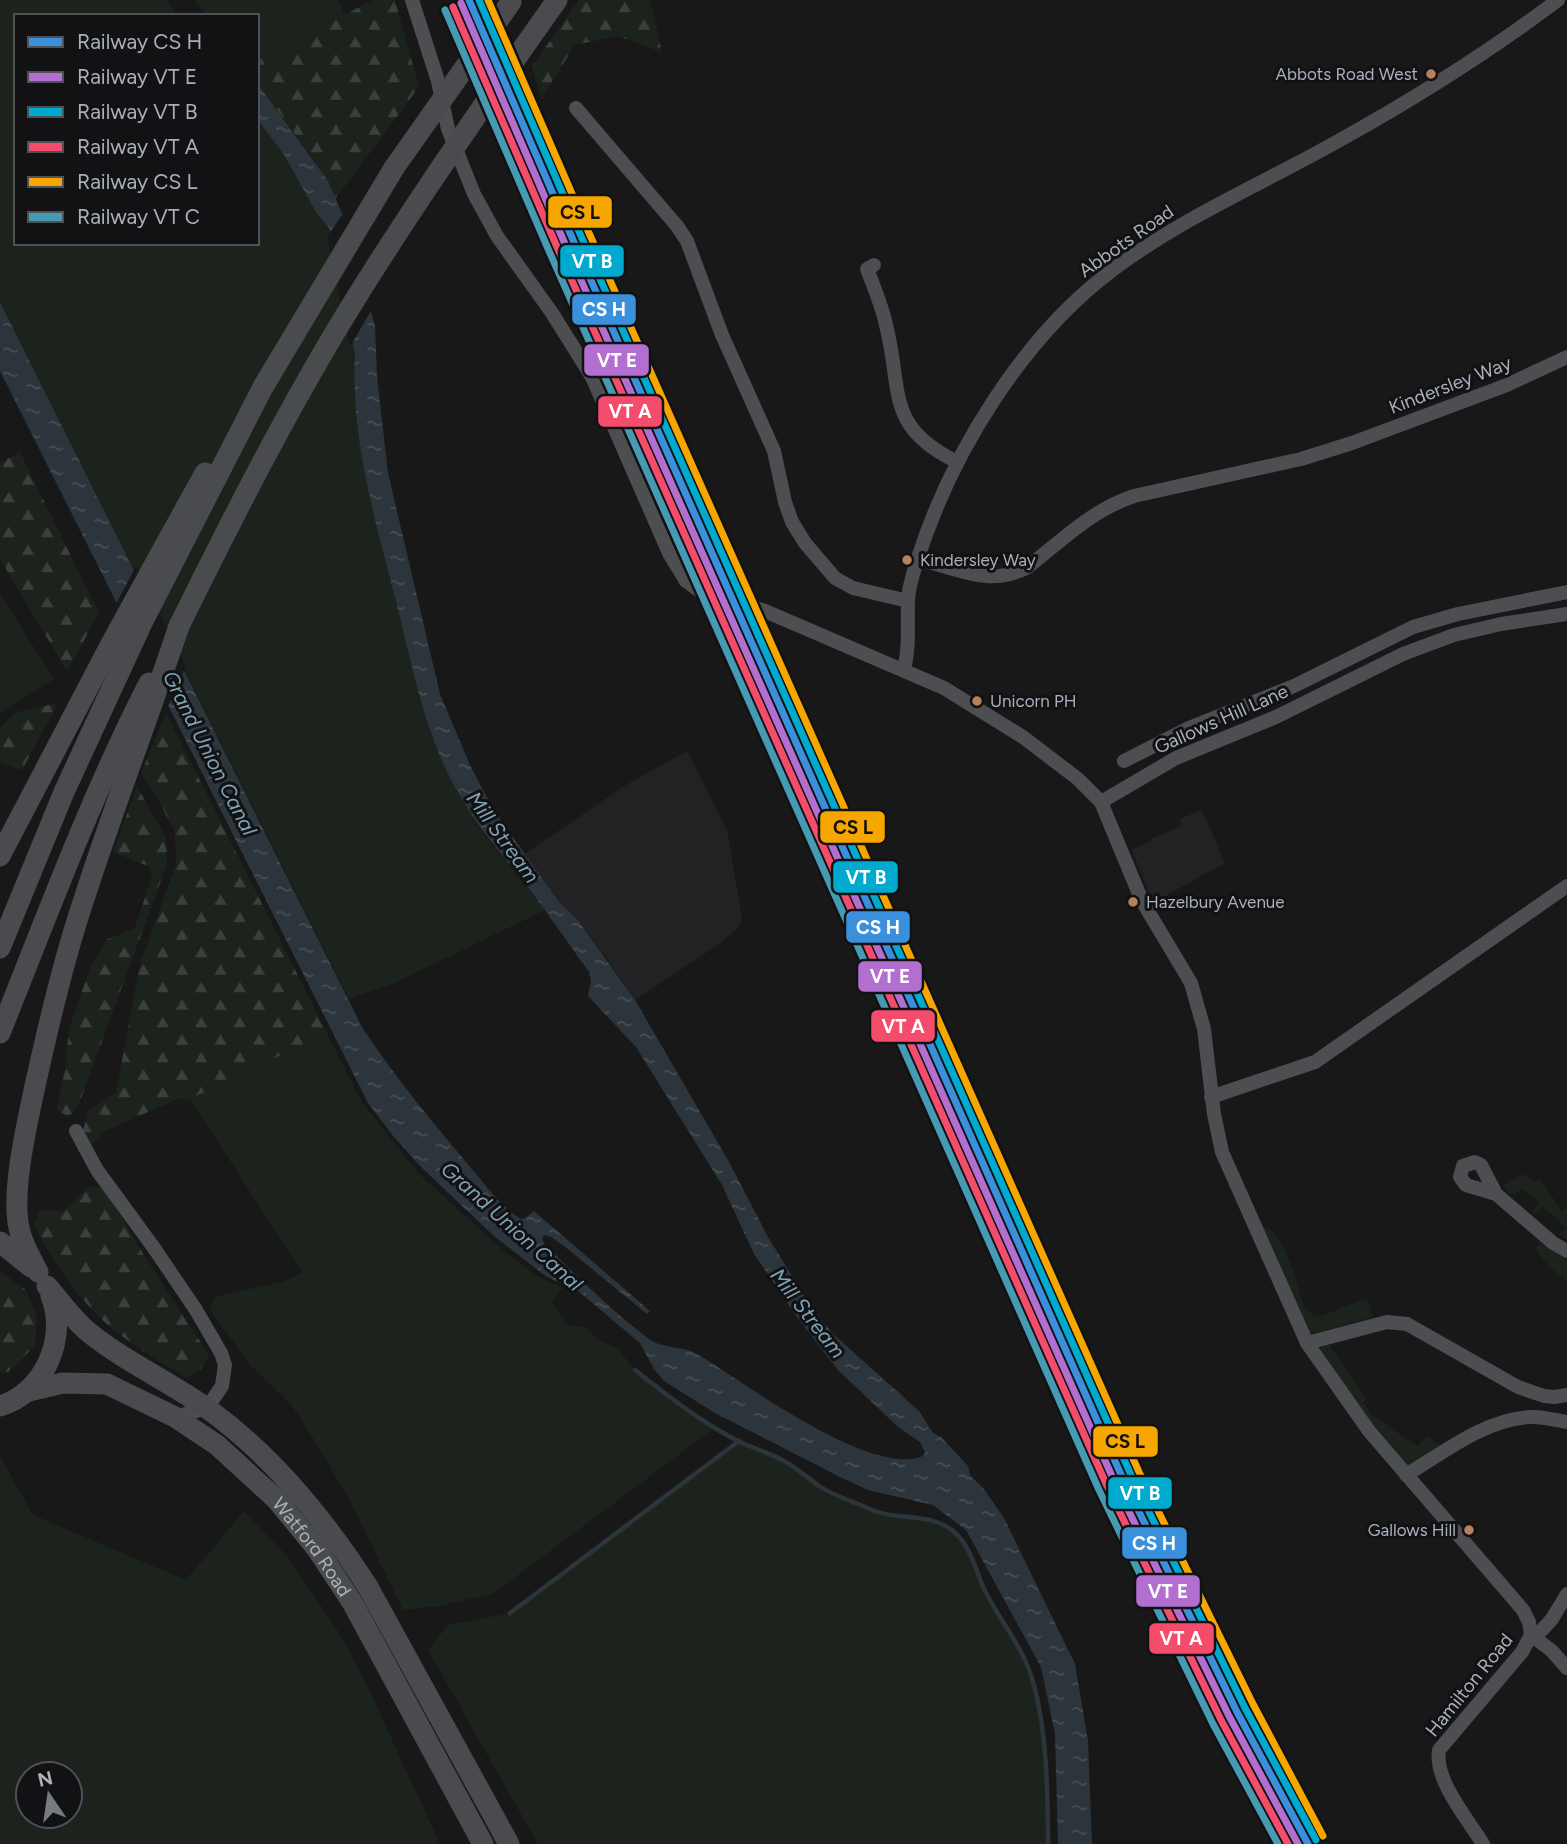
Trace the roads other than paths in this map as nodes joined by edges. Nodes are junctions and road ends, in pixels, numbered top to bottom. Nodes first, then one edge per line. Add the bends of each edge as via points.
1 (412, 0) edge
2 (557, 0) edge
3 (1558, 0) edge
4 (511, 1) edge
5 (576, 108) dead end
6 (866, 269) dead end
7 (1567, 356) edge
8 (263, 387) junction
9 (957, 462) junction
10 (918, 559) junction
11 (1567, 592) edge
12 (908, 601) junction
13 (1567, 614) edge
14 (178, 626) junction
15 (1348, 659) junction
16 (904, 670) junction
17 (1359, 676) junction
18 (1124, 761) dead end
19 (1101, 802) junction
20 (0, 856) edge
21 (1567, 886) edge
22 (0, 947) edge
23 (0, 1033) edge
24 (1211, 1097) junction
25 (76, 1130) dead end
26 (1496, 1194) dead end
27 (0, 1242) edge
28 (1567, 1251) edge
29 (42, 1279) junction
30 (1307, 1343) junction
31 (1567, 1395) edge
32 (10, 1402) edge
33 (207, 1408) junction
34 (175, 1417) junction
35 (1567, 1422) edge
36 (1406, 1475) junction
37 (1565, 1597) edge
38 (1531, 1635) junction
39 (1564, 1664) edge
40 (483, 1844) edge
41 (509, 1844) edge
42 (1483, 1844) edge

1 - 16 street via 448,129 474,194 592,377 686,581 700,591 771,614
2 - 14 highway, bridge via 430,183 331,339
3 - 9 street, Abbots Road via 1340,140 1208,208 1114,268 1071,305 1031,351
4 - 8 highway, bridge via 394,168
5 - 12 street via 687,242 774,451 785,502 805,543 844,583
6 - 9 street via 886,326 899,406 919,436
7 - 10 street, Kindersley Way via 1507,385 1353,443 1112,503 1017,573 983,577
8 - 20 highway via 202,478
8 - 22 highway via 141,625 64,792
9 - 10 street, Abbots Road
10 - 12 street, Abbots Road
11 - 15 street, Gallows Hill Lane via 1437,618
12 - 16 street, Abbots Road via 909,649
13 - 17 street, Gallows Hill Lane via 1454,635
14 - 23 highway via 88,814
14 - 29 highway via 84,898 28,1117 17,1212 22,1238
15 - 17 street
15 - 18 street, Gallows Hill Lane
16 - 19 street via 944,688 1023,737
17 - 19 street, Gallows Hill Lane via 1176,758
19 - 24 street via 1142,901 1191,984 1204,1029
21 - 24 street via 1308,1065
24 - 30 street via 1222,1152
25 - 33 street via 97,1170 161,1258 221,1353 225,1375
26 - 28 street
27 - 29 highway
29 - 32 highway via 58,1321 55,1336 47,1363
29 - 33 highway, Watford Road via 85,1329
30 - 31 street via 1387,1322 1407,1324 1518,1387 1544,1396
30 - 36 street
32 - 34 highway, Watford Road via 63,1383 107,1384
33 - 34 street
33 - 41 highway, Watford Road via 266,1457 353,1563
34 - 40 highway, Watford Road via 217,1445 277,1500 317,1549 352,1602
35 - 36 street via 1532,1417 1499,1422
36 - 38 street via 1523,1610
37 - 38 street, Hamilton Road via 1552,1619
38 - 39 street
38 - 42 street, Hamilton Road via 1438,1758 1441,1775

